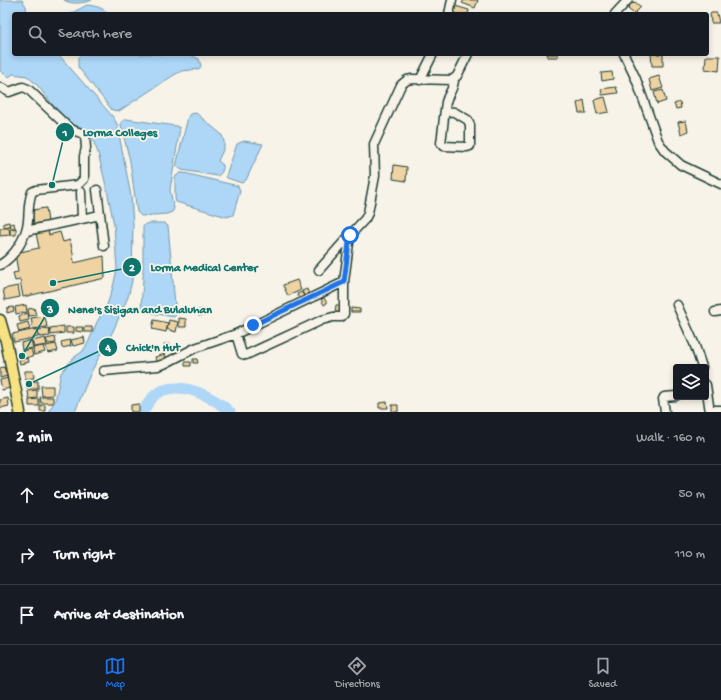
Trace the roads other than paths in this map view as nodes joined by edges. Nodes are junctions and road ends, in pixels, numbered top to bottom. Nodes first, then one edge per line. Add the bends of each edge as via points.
1 (452, 0) edge
2 (628, 0) edge
3 (449, 12) edge
4 (617, 12) edge
5 (432, 56) edge
6 (467, 56) edge
7 (625, 56) edge
8 (454, 79) junction
9 (420, 80) junction
10 (0, 87) edge
11 (445, 111) junction
12 (454, 112) junction
13 (444, 123) junction
14 (721, 184) edge
15 (97, 190) dead end
16 (81, 192) dead end
17 (100, 215) junction
18 (82, 219) junction
19 (26, 231) junction
20 (350, 235) junction
21 (104, 246) dead end
22 (0, 265) edge
23 (319, 270) dead end
24 (344, 282) junction
25 (677, 305) dead end
26 (0, 320) edge
27 (236, 334) junction
28 (701, 364) edge
29 (104, 371) dead end
30 (673, 396) edge
31 (708, 400) edge
32 (721, 410) edge
33 (710, 411) edge
34 (20, 412) edge
35 (665, 412) edge

1 - 3 street
2 - 4 street
5 - 9 street
6 - 8 street
7 - 14 street via 636,79 658,142 681,165
8 - 9 street
8 - 11 street via 454,87
9 - 20 street via 408,80 401,85 378,133 374,144 375,176 367,217
10 - 19 street via 9,92 22,87 28,89 70,129 85,136 86,141 84,180 78,184 32,192
11 - 12 street
11 - 13 street
12 - 13 street
12 - 13 street via 470,122 470,146 441,145
15 - 17 street
16 - 18 street
17 - 18 street
17 - 21 street
18 - 19 street
19 - 22 street via 8,260
20 - 23 street
20 - 24 street
24 - 27 street
24 - 27 street via 344,314 341,317 322,320 246,355 242,354
25 - 28 street
26 - 34 main road
27 - 29 street via 195,348 158,366
30 - 35 street via 664,397
31 - 33 street
32 - 33 street

